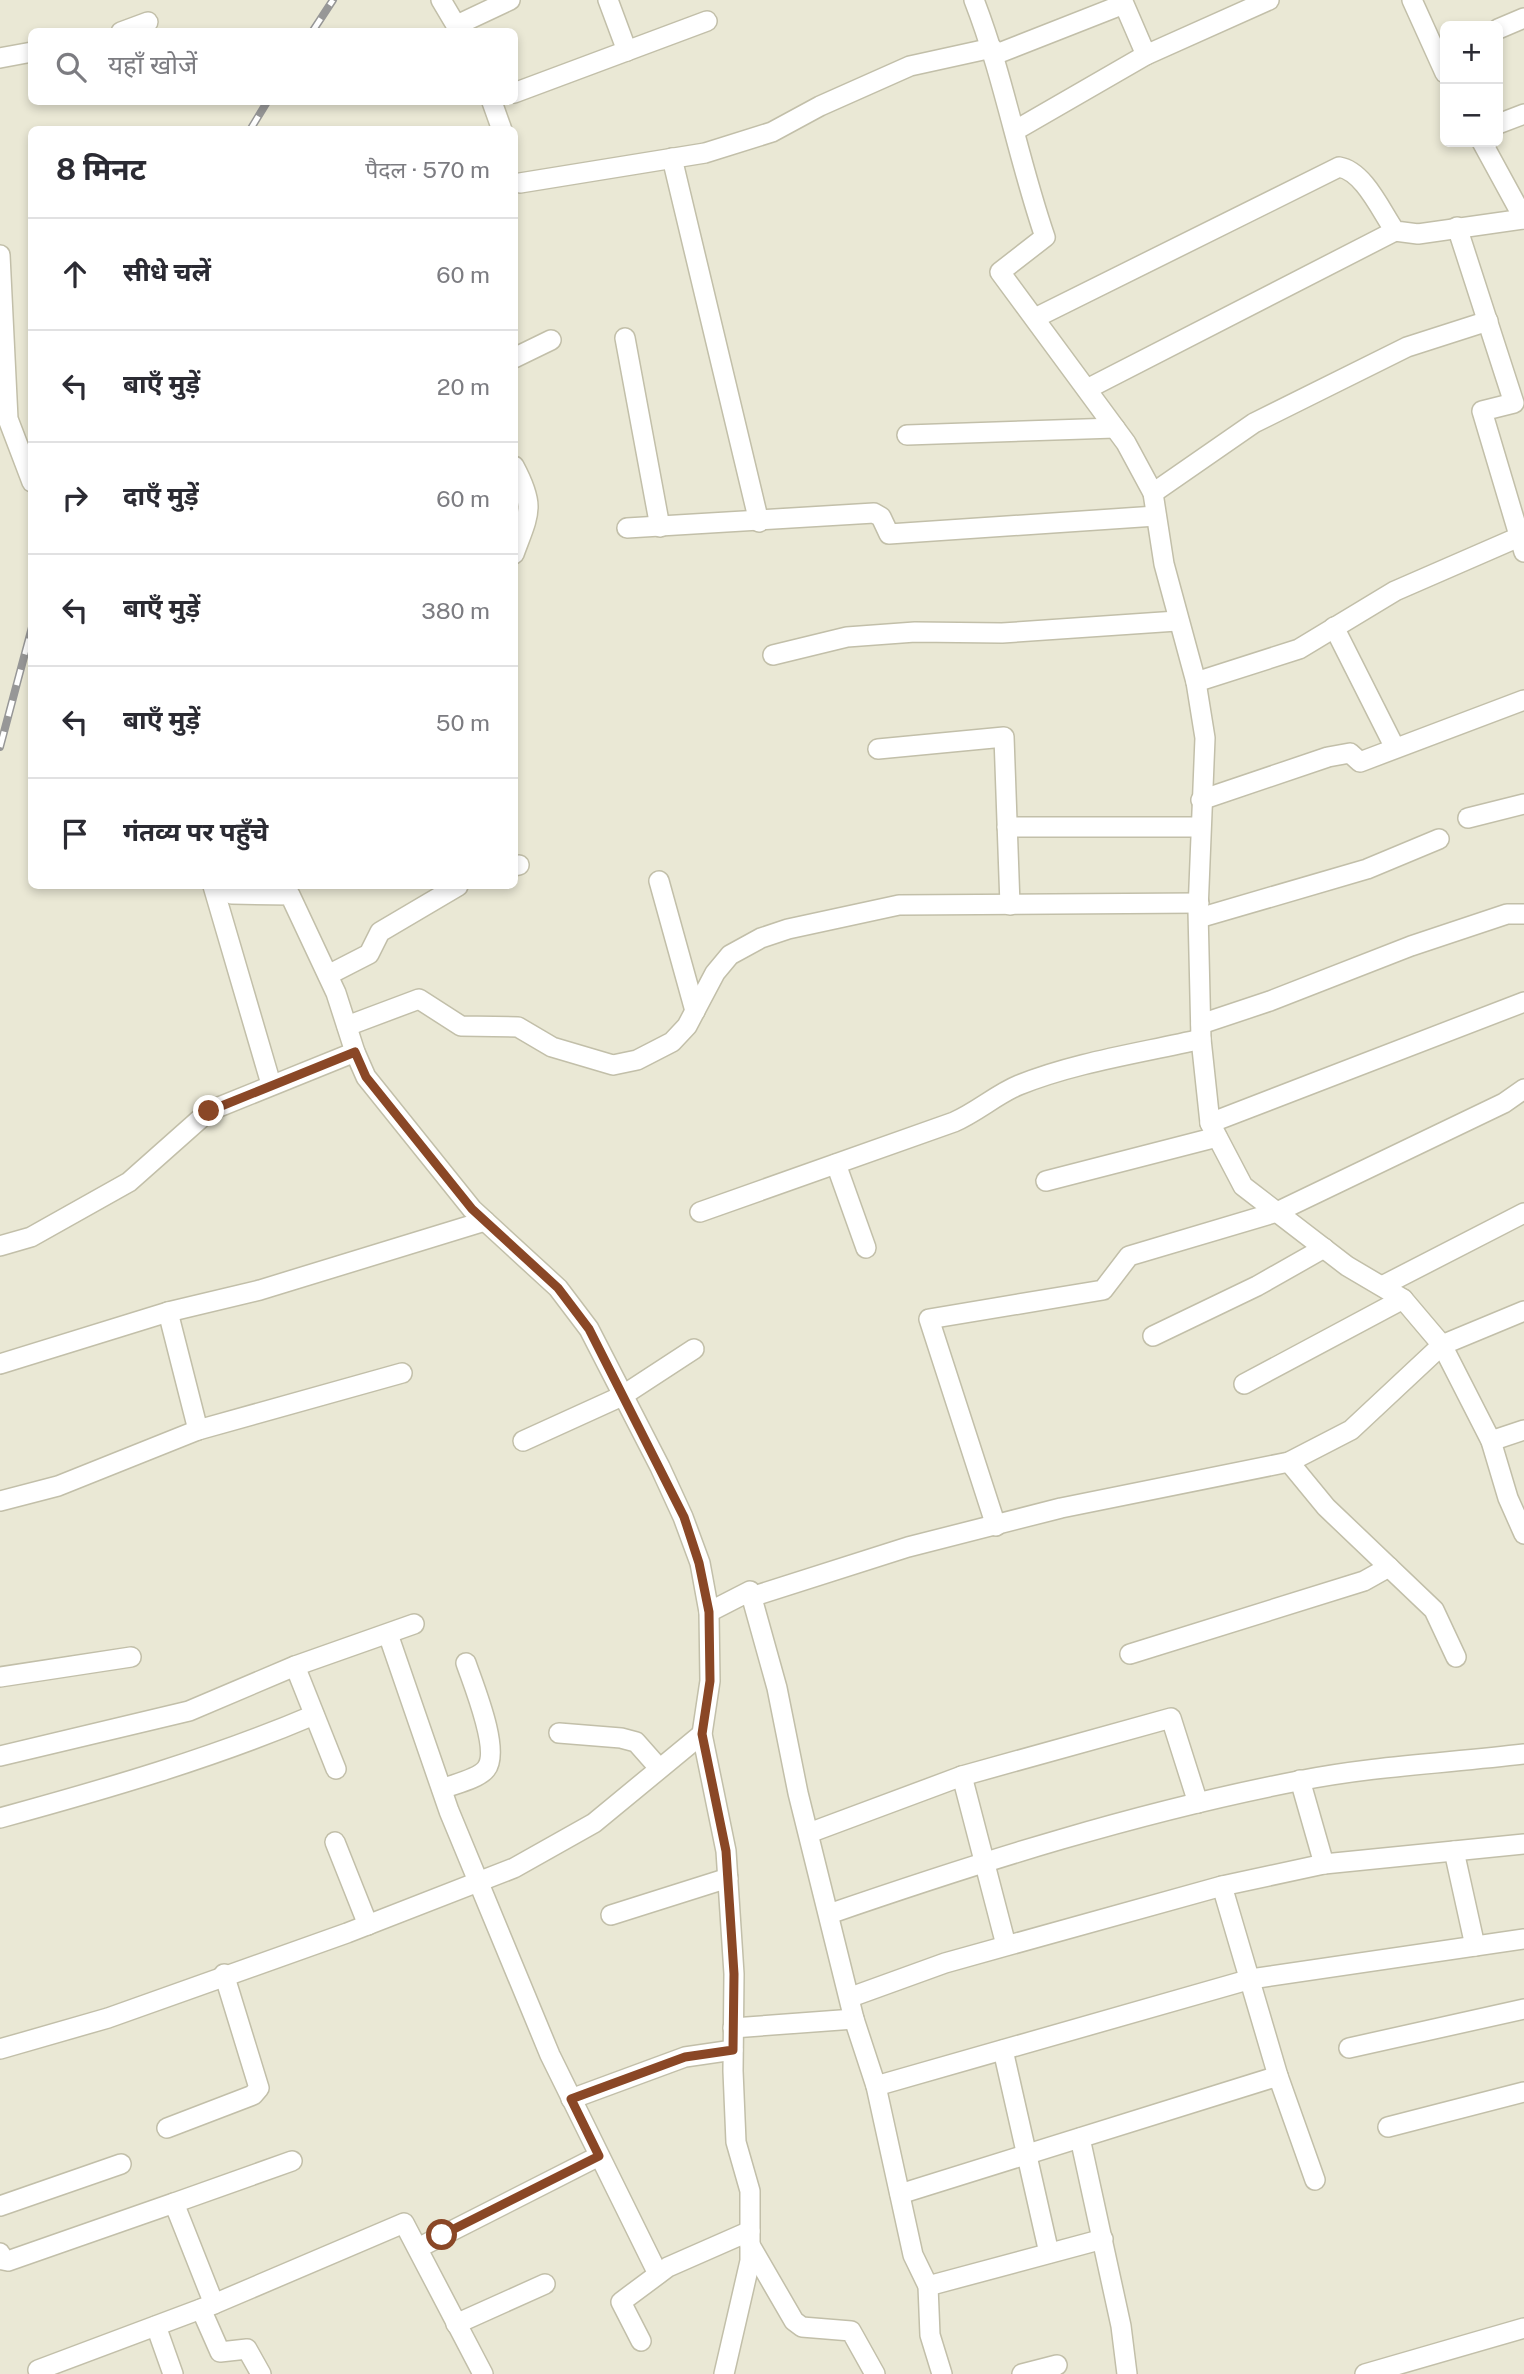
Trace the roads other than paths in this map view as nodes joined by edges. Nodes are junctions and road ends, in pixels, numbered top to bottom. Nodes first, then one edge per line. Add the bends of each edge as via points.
1 (441, 0) edge
2 (510, 0) edge
3 (608, 0) edge
4 (974, 0) edge
5 (1269, 0) edge
6 (1412, 0) edge
7 (1524, 18) edge
8 (148, 22) dead end
9 (707, 22) dead end
10 (1503, 27) edge
11 (132, 28) edge
12 (458, 28) edge
13 (1440, 50) edge
14 (627, 51) junction
15 (993, 51) junction
16 (28, 53) edge
17 (1146, 55) junction
18 (0, 58) edge
19 (518, 92) edge
20 (493, 105) edge
21 (1524, 114) edge
22 (1503, 122) edge
23 (501, 126) edge
24 (1016, 130) junction
25 (1485, 147) edge
26 (673, 158) junction
27 (518, 179) edge
28 (1524, 219) edge
29 (1457, 227) junction
30 (1395, 231) junction
31 (0, 255) edge
32 (1035, 318) junction
33 (1488, 321) junction
34 (625, 338) dead end
35 (551, 340) dead end
36 (518, 356) edge
37 (1087, 388) junction
38 (8, 419) junction
39 (1115, 428) junction
40 (907, 435) dead end
41 (0, 445) edge
42 (28, 472) edge
43 (518, 474) edge
44 (1153, 493) junction
45 (1156, 516) junction
46 (759, 522) junction
47 (660, 527) junction
48 (627, 528) dead end
49 (518, 543) edge
50 (1521, 544) edge
51 (1177, 621) junction
52 (1334, 626) junction
53 (773, 655) dead end
54 (1196, 682) junction
55 (1524, 701) edge
56 (1395, 748) junction
57 (878, 749) dead end
58 (1201, 800) junction
59 (1524, 804) edge
60 (1468, 818) dead end
61 (1007, 827) junction
62 (1200, 827) junction
63 (1439, 839) dead end
64 (659, 881) dead end
65 (214, 889) edge
66 (224, 889) edge
67 (453, 889) edge
68 (290, 890) edge
69 (1010, 905) junction
70 (1199, 910) junction
71 (1524, 914) edge
72 (328, 975) junction
73 (1524, 1002) edge
74 (695, 1011) junction
75 (347, 1026) junction
76 (1201, 1032) junction
77 (355, 1052) junction
78 (271, 1084) junction
79 (1524, 1090) edge
80 (1214, 1130) junction
81 (836, 1164) junction
82 (1046, 1181) dead end
83 (701, 1212) dead end
84 (1277, 1212) junction
85 (1524, 1213) edge
86 (485, 1221) junction
87 (0, 1246) edge
88 (866, 1248) dead end
89 (1324, 1248) junction
90 (1382, 1286) junction
91 (1403, 1299) junction
92 (1524, 1311) edge
93 (168, 1312) junction
94 (1153, 1336) dead end
95 (1442, 1345) junction
96 (694, 1349) dead end
97 (0, 1364) edge
98 (402, 1373) dead end
99 (1244, 1384) dead end
100 (622, 1396) junction
101 (198, 1430) junction
102 (1524, 1430) edge
103 (523, 1441) dead end
104 (1491, 1441) junction
105 (1289, 1462) junction
106 (0, 1501) edge
107 (996, 1526) junction
108 (1524, 1534) edge
109 (1389, 1567) junction
110 (751, 1597) junction
111 (709, 1612) junction
112 (414, 1624) dead end
113 (388, 1634) junction
114 (1130, 1654) dead end
115 (131, 1657) dead end
116 (1456, 1657) dead end
117 (466, 1663) dead end
118 (295, 1666) junction
119 (0, 1677) edge
120 (314, 1715) junction
121 (559, 1733) dead end
122 (702, 1734) junction
123 (1524, 1754) edge
124 (0, 1756) edge
125 (659, 1768) junction
126 (336, 1769) dead end
127 (962, 1776) junction
128 (1300, 1780) junction
129 (442, 1789) junction
130 (1198, 1803) junction
131 (0, 1818) edge
132 (809, 1833) junction
133 (335, 1842) dead end
134 (1524, 1844) edge
135 (1454, 1851) junction
136 (985, 1860) junction
137 (1324, 1864) junction
138 (727, 1878) junction
139 (477, 1883) junction
140 (1222, 1886) junction
141 (830, 1914) junction
142 (611, 1915) dead end
143 (368, 1925) junction
144 (1524, 1939) edge
145 (1006, 1945) junction
146 (1475, 1946) junction
147 (224, 1974) junction
148 (1251, 1979) junction
149 (851, 1997) junction
150 (1524, 2009) edge
151 (854, 2019) junction
152 (733, 2028) junction
153 (1349, 2048) dead end
154 (0, 2049) edge
155 (733, 2050) junction
156 (1003, 2050) junction
157 (1278, 2076) junction
158 (876, 2086) junction
159 (1524, 2092) edge
160 (571, 2099) junction
161 (167, 2127) dead end
162 (1388, 2127) dead end
163 (1080, 2138) junction
164 (1027, 2155) junction
165 (599, 2156) junction
166 (292, 2161) dead end
167 (121, 2164) dead end
168 (1315, 2180) dead end
169 (900, 2194) junction
170 (174, 2203) junction
171 (0, 2206) edge
172 (750, 2238) junction
173 (1103, 2239) junction
174 (418, 2248) junction
175 (0, 2253) edge
176 (1049, 2253) junction
177 (658, 2274) junction
178 (545, 2284) dead end
179 (928, 2286) junction
180 (207, 2306) junction
181 (456, 2323) junction
182 (156, 2326) junction
183 (1524, 2328) edge
184 (641, 2341) dead end
185 (1057, 2365) dead end
186 (73, 2366) edge
187 (38, 2370) dead end
188 (173, 2374) edge
189 (261, 2374) edge
190 (483, 2374) edge
191 (724, 2374) edge
192 (875, 2374) edge
193 (942, 2374) edge
194 (1022, 2374) edge
195 (1127, 2374) edge
196 (1365, 2374) edge

1 - 12 street
2 - 12 street
3 - 14 street
4 - 15 street
5 - 17 street
6 - 13 street
7 - 10 street
8 - 11 street
9 - 14 street
14 - 19 street
15 - 17 street via 1124,4
15 - 24 street
15 - 26 street via 910,66 772,132
16 - 18 street
17 - 24 street
20 - 23 street
21 - 22 street
24 - 32 street via 1045,237 1000,272
25 - 28 street
26 - 27 street
26 - 46 street
28 - 29 street
29 - 30 street
29 - 33 street
30 - 32 street via 1361,181 1339,167
30 - 37 street
31 - 38 street
32 - 37 street
33 - 44 street via 1407,347 1254,423
33 - 50 street via 1514,402 1482,411
34 - 47 street
35 - 36 street
37 - 39 street
38 - 41 street
38 - 42 street
39 - 40 street
39 - 44 street
43 - 49 street via 530,500
44 - 45 street
45 - 46 street via 889,534 874,513
45 - 51 street
46 - 47 street
47 - 48 street
50 - 52 street via 1407,585
51 - 53 street via 1002,633 874,635
51 - 54 street
52 - 54 street via 1298,649
52 - 56 street
54 - 58 street via 1205,738
55 - 56 street
56 - 58 street via 1360,762 1350,753 1328,758
57 - 61 street via 1004,737
58 - 62 street
59 - 60 street
61 - 62 street
61 - 69 street
62 - 70 street
63 - 70 street via 1367,869
64 - 74 street
65 - 78 street
66 - 68 street via 232,894
67 - 72 street via 380,932 369,954
68 - 72 street
69 - 70 street
69 - 74 street via 899,905 761,937 730,955
70 - 76 street
71 - 76 street via 1507,914 1411,946
72 - 75 street
73 - 80 street
74 - 75 street via 672,1042 637,1060 612,1065 552,1047 518,1027 461,1026 419,999
75 - 77 street
76 - 80 street
76 - 81 street via 1046,1075 1016,1086 954,1122
77 - 78 street
77 - 86 street via 366,1077
78 - 87 street via 209,1111 129,1182 89,1206 31,1237
79 - 84 street
80 - 82 street
80 - 84 street via 1243,1186
81 - 83 street
81 - 88 street
84 - 89 street
84 - 107 street via 1129,1256 1102,1290 929,1319
85 - 90 street
86 - 93 street via 260,1290
86 - 100 street via 558,1288 589,1329
89 - 90 street
89 - 94 street
90 - 91 street
91 - 95 street
91 - 99 street
92 - 95 street
93 - 97 street
93 - 101 street
95 - 104 street
95 - 105 street via 1351,1430
96 - 100 street
98 - 101 street
100 - 103 street
100 - 111 street via 684,1517
101 - 106 street via 58,1486
102 - 104 street
104 - 108 street
105 - 107 street via 1061,1508
105 - 109 street via 1326,1507
107 - 110 street via 908,1547
109 - 114 street via 1364,1581
109 - 116 street via 1434,1610
110 - 111 street via 750,1591
110 - 132 street via 777,1688
111 - 122 street via 710,1681
112 - 113 street
113 - 118 street
113 - 129 street
115 - 119 street
117 - 129 street via 485,1721 490,1763 484,1771
118 - 120 street
118 - 124 street via 189,1712
120 - 126 street
120 - 131 street via 156,1771
121 - 125 street via 636,1742
122 - 125 street
122 - 138 street via 726,1851
123 - 128 street
125 - 139 street via 594,1823
127 - 130 street via 1171,1718
127 - 132 street
127 - 136 street
128 - 130 street
128 - 137 street
129 - 139 street
130 - 136 street
132 - 141 street
133 - 143 street
134 - 135 street
135 - 137 street
135 - 146 street
136 - 141 street
136 - 145 street
137 - 140 street
138 - 142 street
138 - 152 street
139 - 143 street
139 - 160 street
140 - 145 street
140 - 148 street
141 - 149 street
143 - 147 street
144 - 146 street
145 - 149 street
146 - 148 street
147 - 154 street via 108,2018
147 - 161 street via 259,2088 253,2095
148 - 156 street
148 - 157 street
149 - 151 street
150 - 153 street
151 - 152 street
151 - 158 street
152 - 155 street
155 - 160 street via 685,2057
155 - 172 street via 736,2142 750,2191
156 - 158 street
156 - 164 street
157 - 163 street
157 - 168 street
158 - 169 street
159 - 162 street
160 - 165 street
163 - 164 street
163 - 173 street
164 - 169 street
164 - 176 street
165 - 174 street
165 - 177 street
166 - 170 street
167 - 171 street
169 - 179 street via 914,2255
170 - 175 street via 8,2261
170 - 180 street
172 - 177 street
172 - 191 street via 750,2261
172 - 192 street via 788,2315 802,2327 851,2331
173 - 176 street
173 - 195 street
174 - 180 street via 404,2223
174 - 181 street
176 - 179 street
177 - 184 street via 621,2302
178 - 181 street
179 - 193 street via 930,2335
180 - 182 street
180 - 189 street via 220,2352 247,2349
181 - 190 street
182 - 186 street
182 - 188 street
183 - 196 street
185 - 194 street
186 - 187 street

